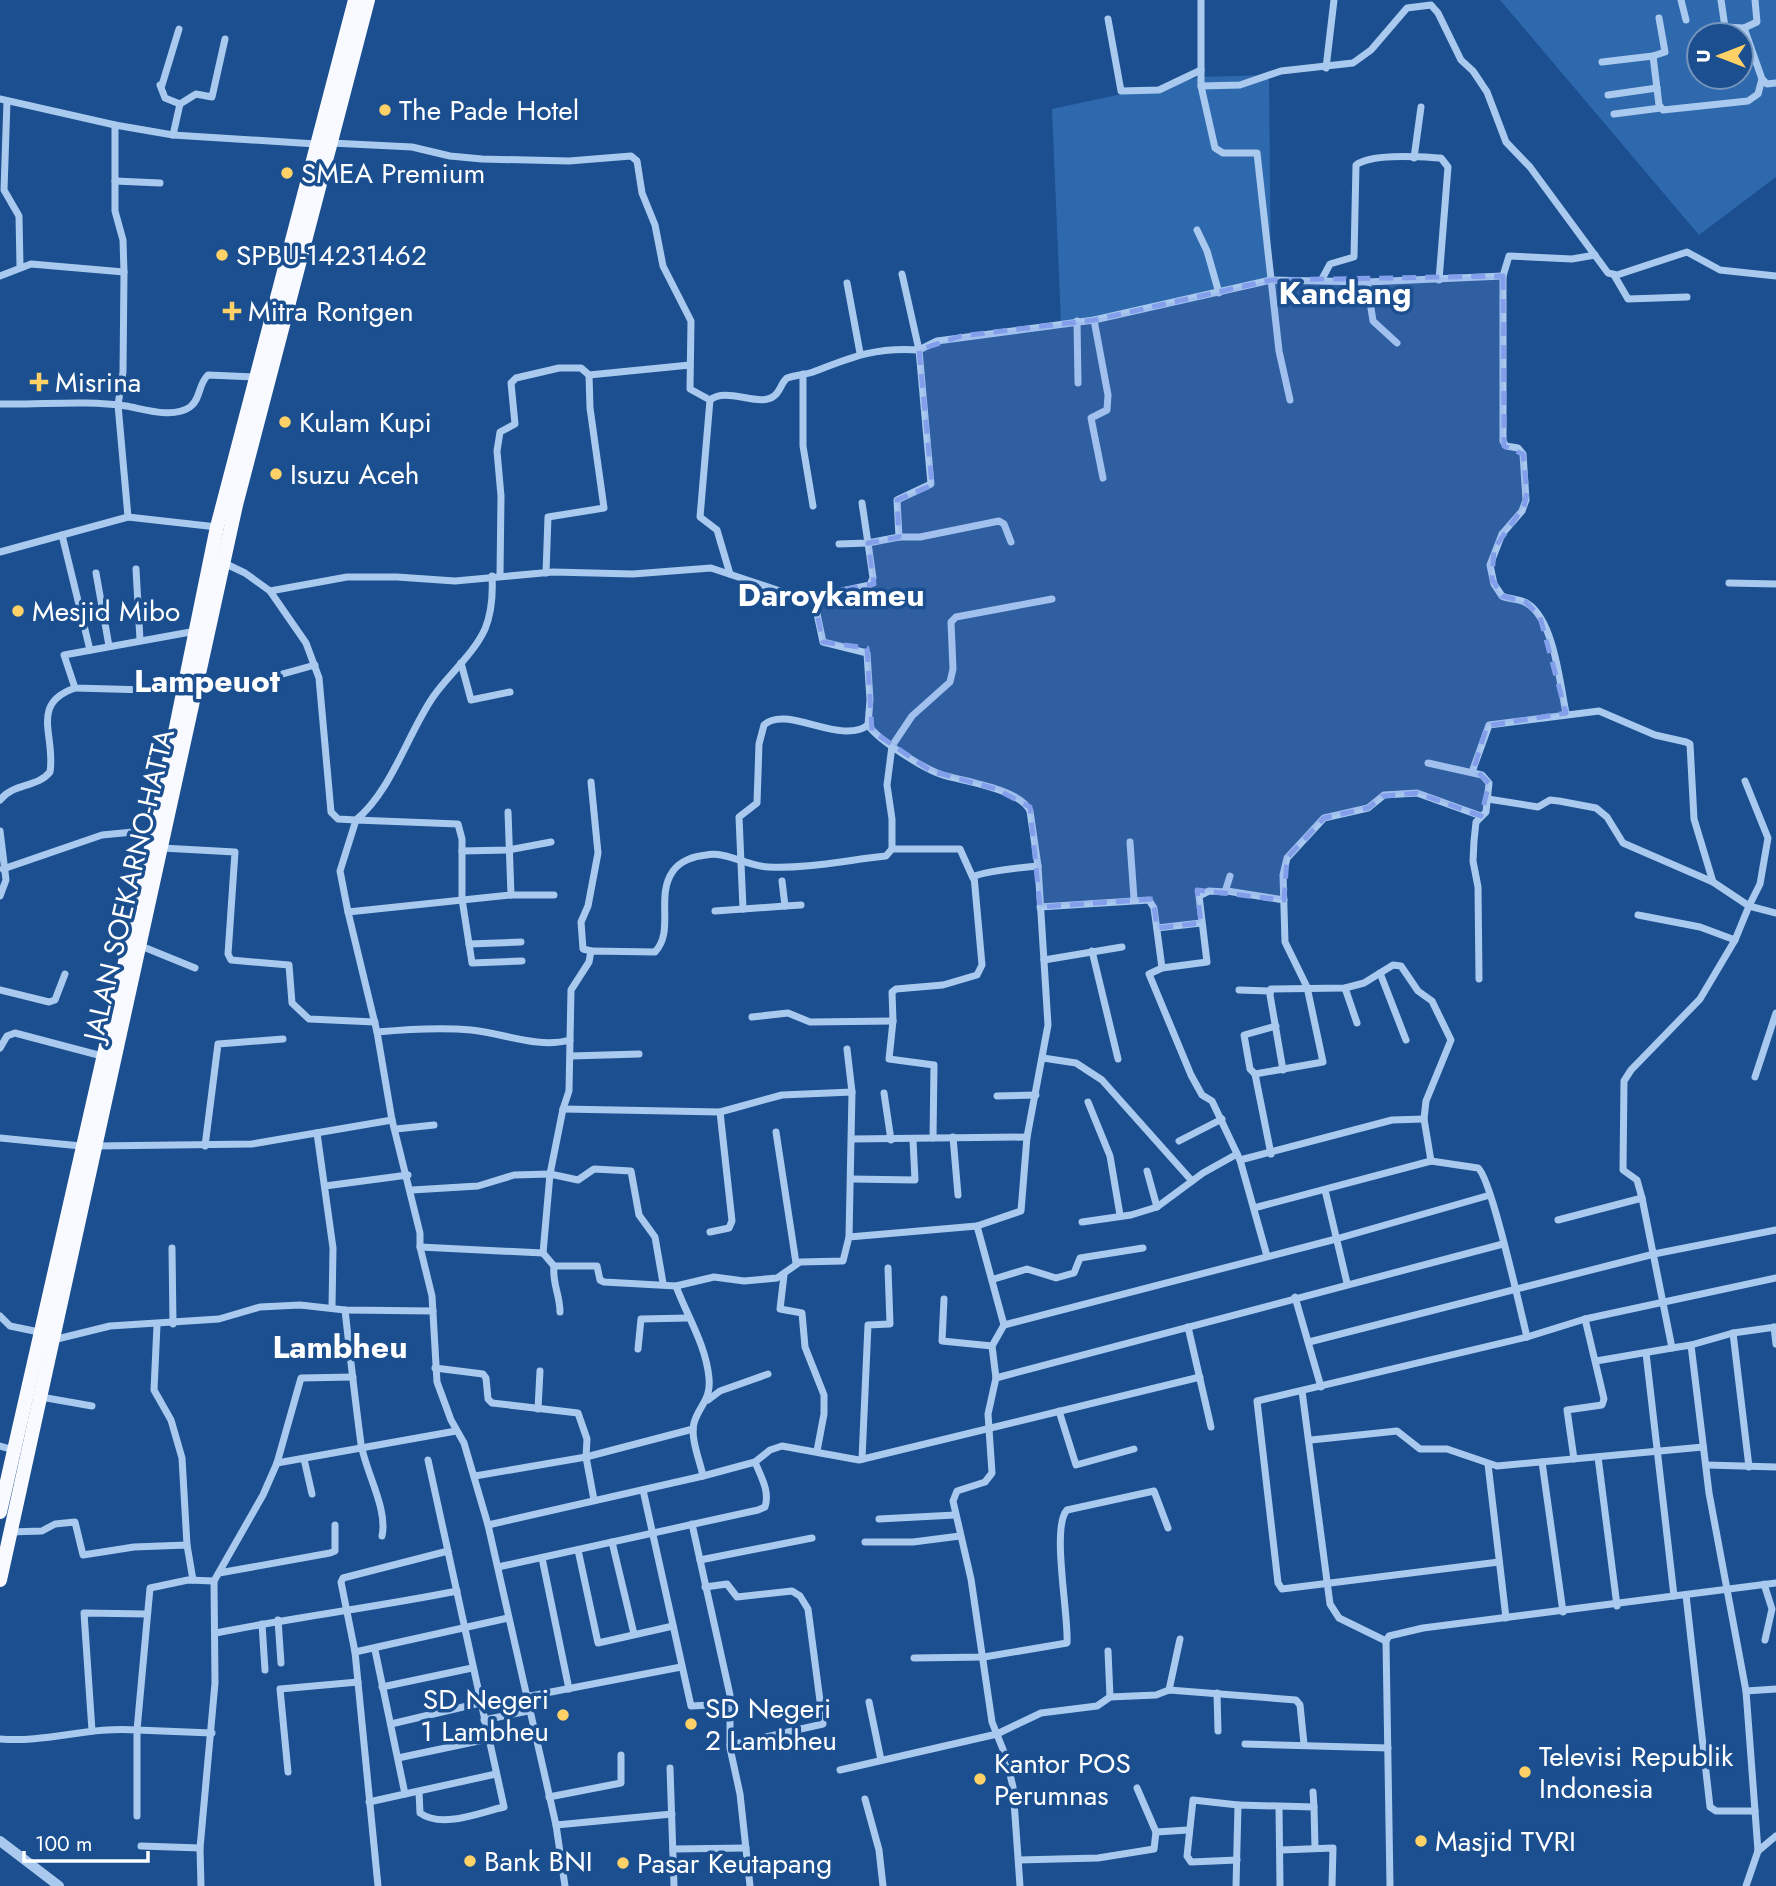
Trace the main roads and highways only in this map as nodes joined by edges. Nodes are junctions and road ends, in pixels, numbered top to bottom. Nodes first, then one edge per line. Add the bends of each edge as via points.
1 (355, 0) edge
2 (368, 0) edge
3 (323, 143) junction
4 (254, 407) junction
5 (65, 1250) junction
6 (7, 1448) edge
7 (0, 1512) edge
8 (0, 1580) edge

1 - 3 highway, JALAN SOEKARNO-HATTA
2 - 3 highway, JALAN SOEKARNO-HATTA
3 - 4 highway, JALAN SOEKARNO-HATTA
3 - 4 highway, JALAN SOEKARNO-HATTA via 255,377
4 - 5 highway, JALAN SOEKARNO-HATTA via 141,946 96,1146
4 - 5 highway, JALAN SOEKARNO-HATTA via 217,527 155,830 80,1146
5 - 6 highway, JALAN SOEKARNO-HATTA
5 - 8 highway, JALAN SOEKARNO-HATTA via 41,1396
6 - 7 highway, JALAN SOEKARNO-HATTA

